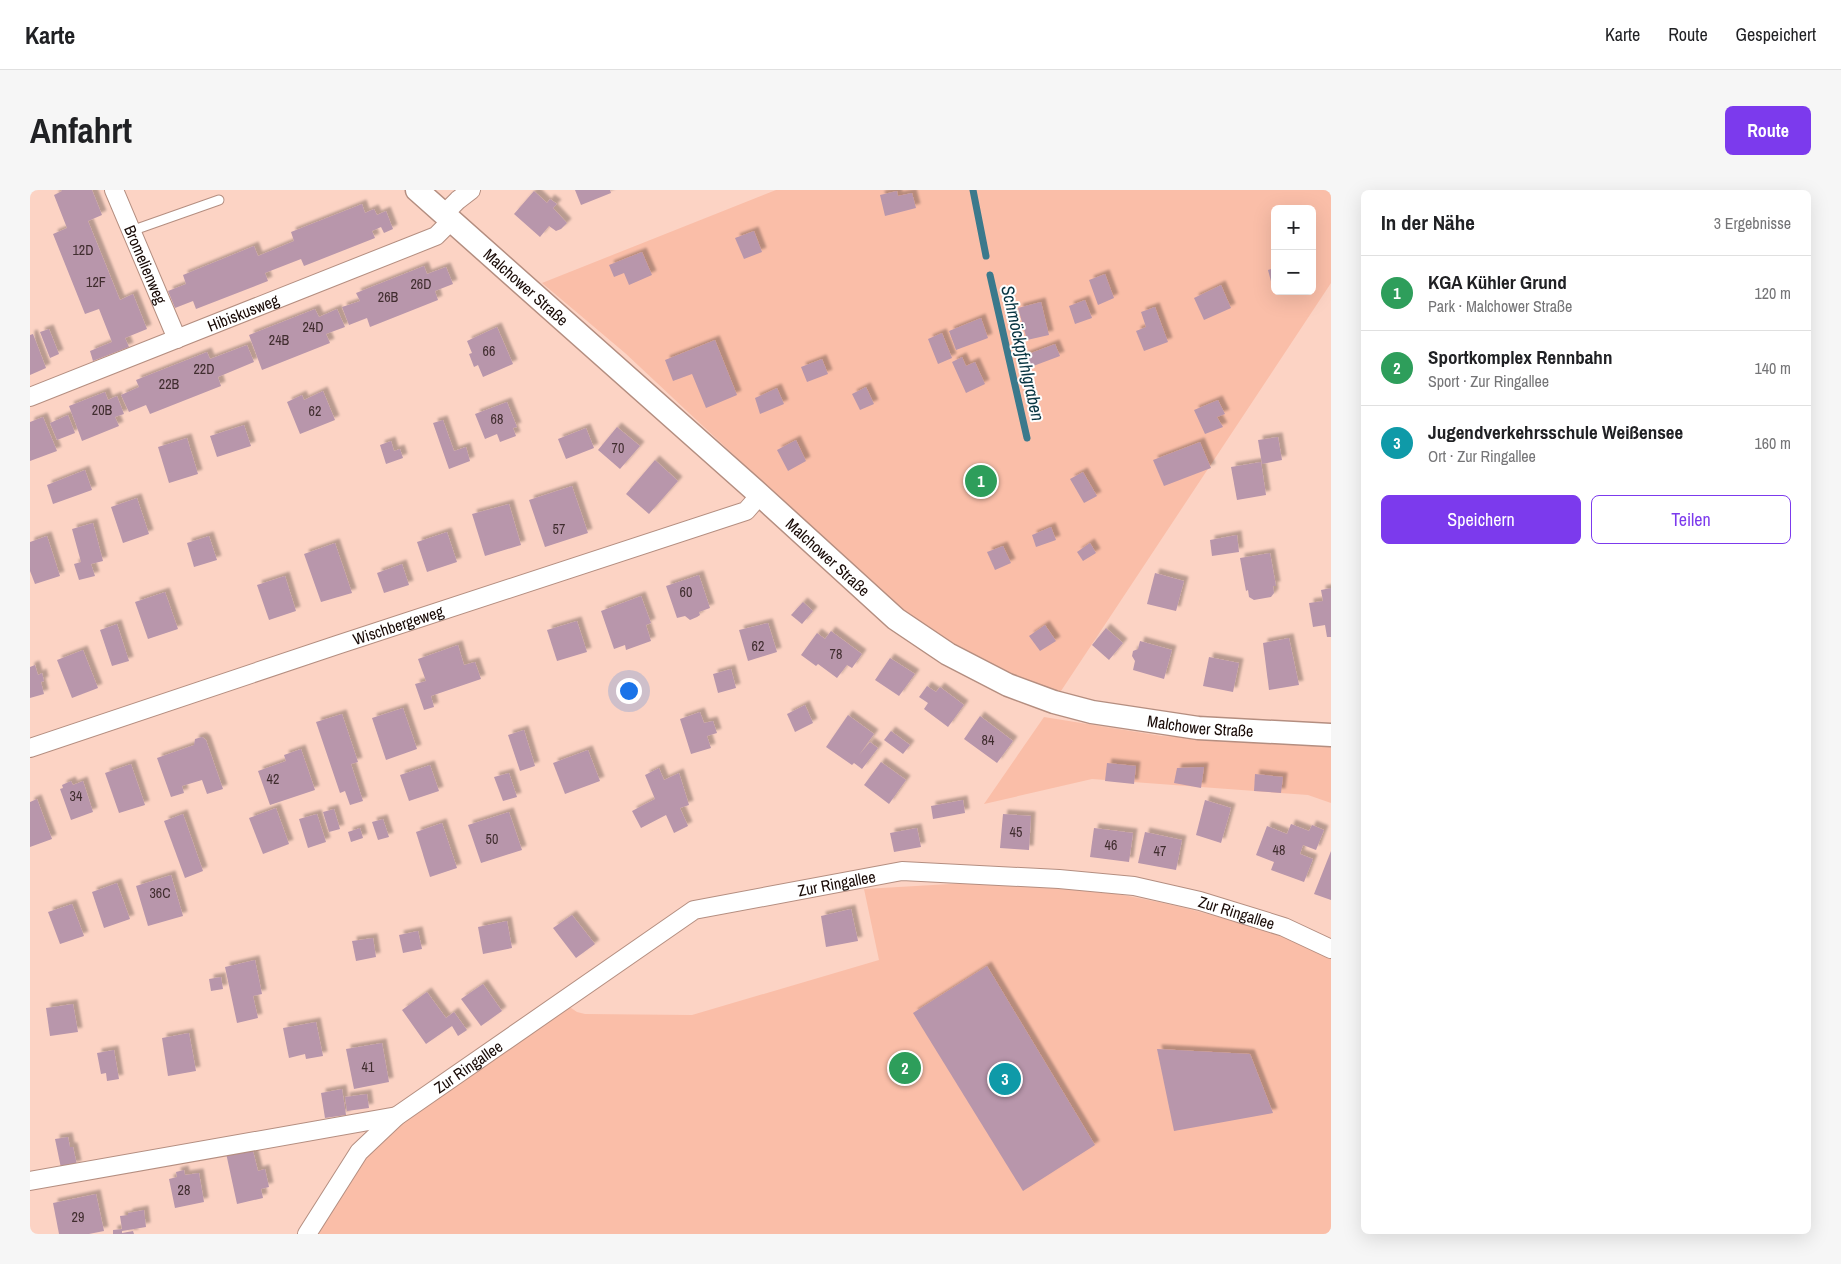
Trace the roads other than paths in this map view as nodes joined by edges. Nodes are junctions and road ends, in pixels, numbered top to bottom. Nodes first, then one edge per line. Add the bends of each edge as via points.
1 (114, 190) edge
2 (417, 190) edge
3 (470, 190) edge
4 (219, 200) dead end
5 (448, 217) junction
6 (131, 231) junction
7 (177, 339) junction
8 (30, 398) edge
9 (760, 495) junction
10 (1331, 735) edge
11 (30, 748) edge
12 (1331, 949) edge
13 (397, 1116) junction
14 (30, 1181) edge
15 (307, 1234) edge

1 - 6 street, Bromelienweg
2 - 5 street, Malchower Straße
3 - 5 street, Hibiskusweg via 458,200
4 - 6 lane
5 - 7 street, Hibiskusweg via 436,236
5 - 9 street, Malchower Straße
6 - 7 street, Bromelienweg
7 - 8 street, Hibiskusweg
9 - 10 street, Malchower Straße via 896,620 948,654 1008,685 1092,712 1169,724
9 - 11 street, Wischbergeweg via 746,511
12 - 13 street, Zur Ringallee via 1284,927 1200,901 1134,886 902,871 694,910
13 - 14 street, Zur Ringallee
13 - 15 street, Zur Ringallee via 358,1152

